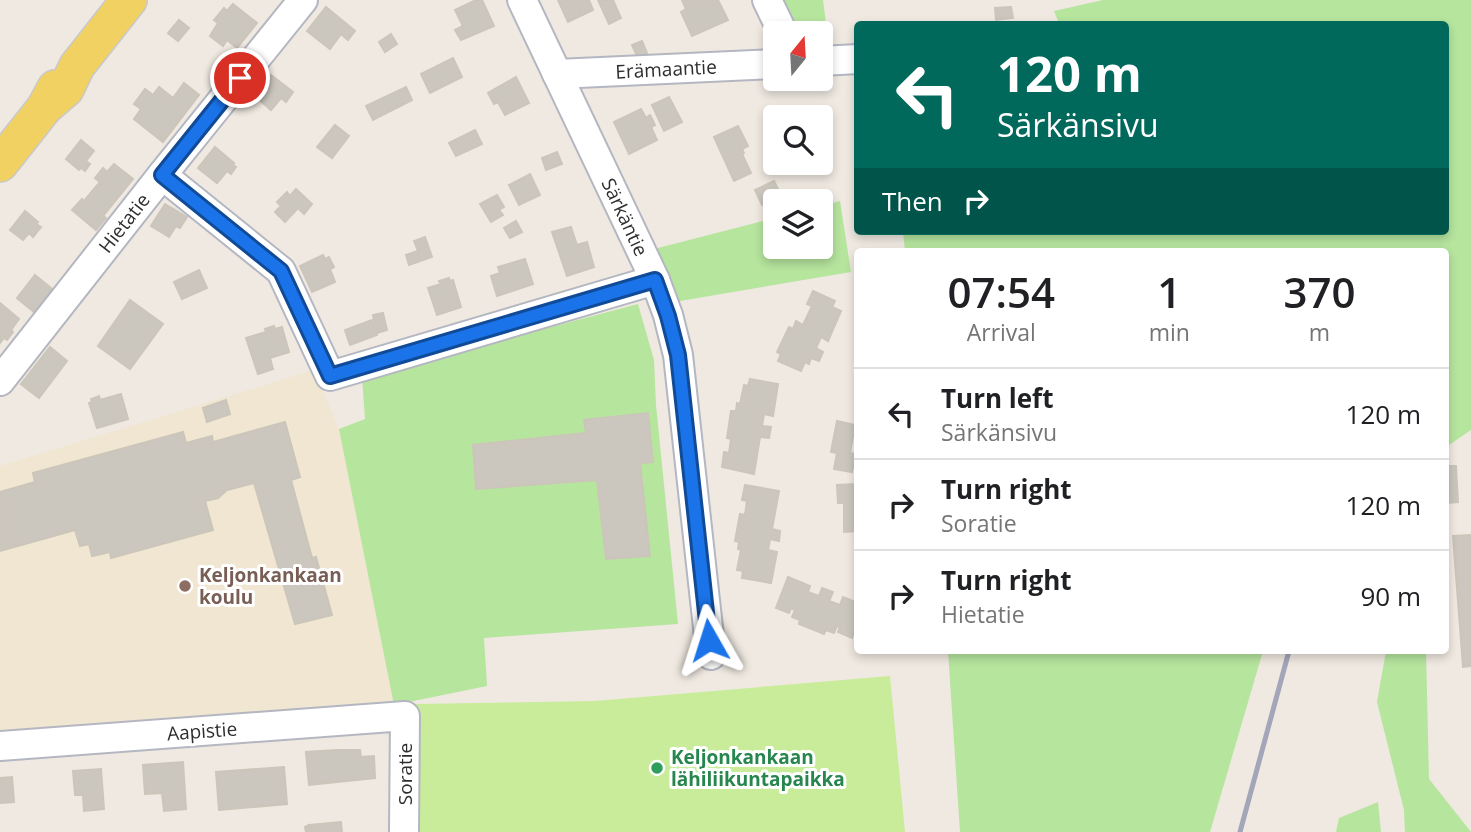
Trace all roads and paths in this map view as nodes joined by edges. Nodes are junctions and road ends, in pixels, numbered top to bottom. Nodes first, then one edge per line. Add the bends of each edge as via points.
1 (129, 0) edge
2 (303, 0) edge
3 (522, 0) edge
4 (767, 0) edge
5 (777, 21) edge
6 (854, 59) edge
7 (833, 60) edge
8 (763, 65) edge
9 (557, 74) junction
10 (0, 164) edge
11 (162, 175) junction
12 (655, 280) junction
13 (0, 381) edge
14 (711, 655) dead end
15 (405, 716) joint
16 (0, 746) edge
17 (404, 832) edge

1 - 10 main road via 77,66 66,89 45,107
2 - 11 street, Hietatie
3 - 9 street, Särkäntie
4 - 5 street
6 - 7 street
8 - 9 street, Erämaantie
9 - 12 street, Särkäntie
11 - 12 street via 281,271 330,376
11 - 13 street, Hietatie
12 - 14 street, Särkäntie via 678,355
15 - 16 street, Aapistie
15 - 17 street, Soratie

